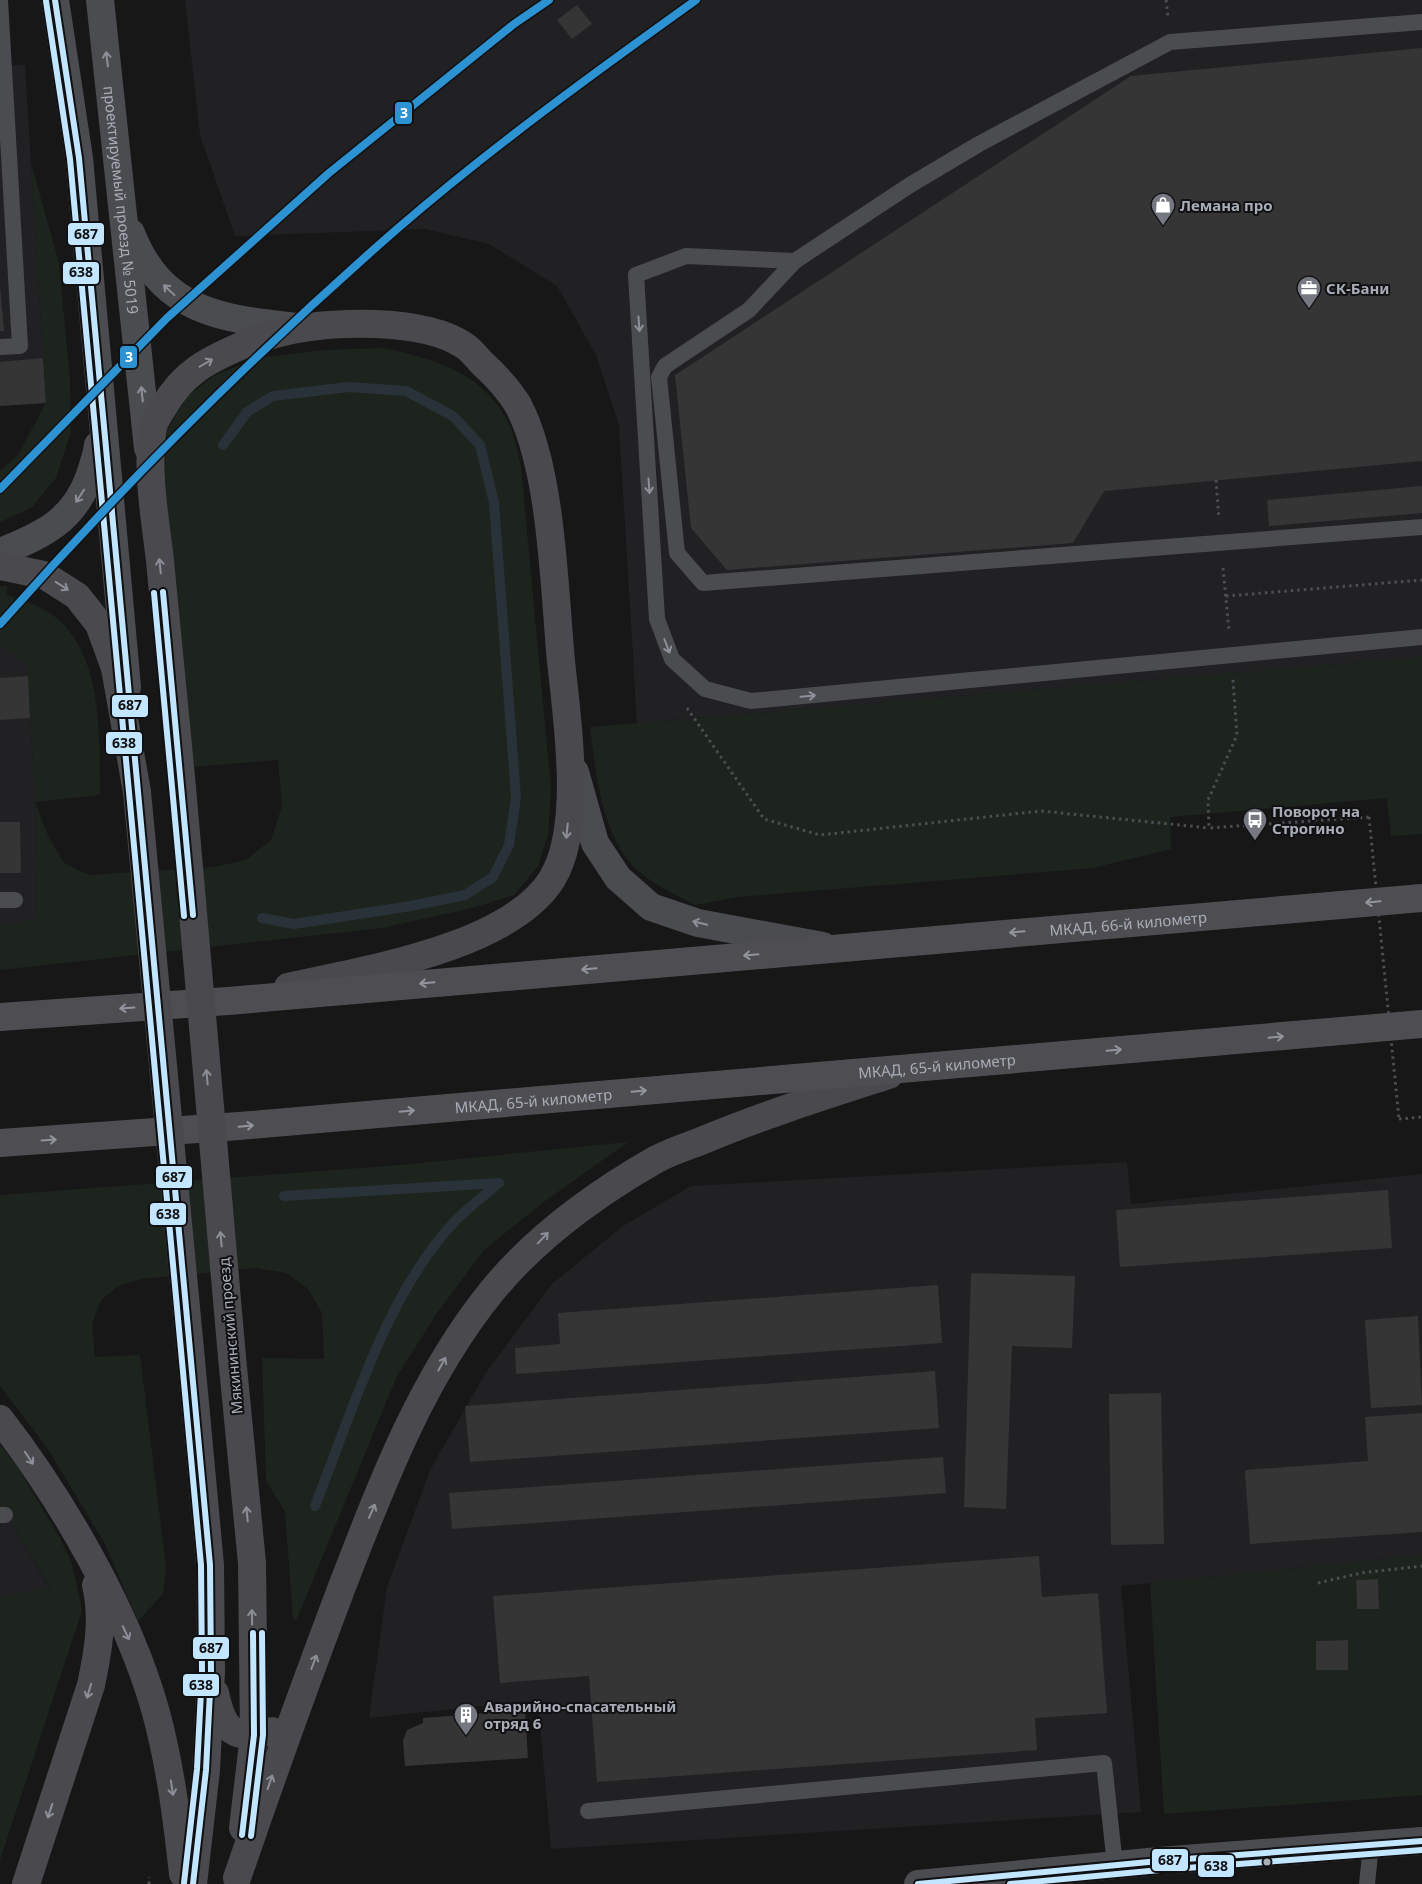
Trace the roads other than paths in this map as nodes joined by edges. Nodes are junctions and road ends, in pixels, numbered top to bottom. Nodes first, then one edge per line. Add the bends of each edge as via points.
1 (0, 0) edge
2 (55, 0) edge
3 (100, 0) edge
4 (1422, 22) edge
5 (4, 132) edge
6 (122, 212) junction
7 (7, 238) edge
8 (795, 261) junction
9 (298, 327) junction
10 (0, 348) edge
11 (100, 398) junction
12 (152, 478) junction
13 (1422, 527) edge
14 (0, 552) edge
15 (0, 566) edge
16 (1422, 638) edge
17 (569, 748) junction
18 (182, 788) joint
19 (137, 792) junction
20 (1422, 898) edge
21 (834, 948) junction
22 (228, 1001) junction
23 (0, 1017) edge
24 (1422, 1024) edge
25 (912, 1068) junction
26 (0, 1143) edge
27 (0, 1419) edge
28 (90, 1557) junction
29 (211, 1672) junction
30 (296, 1708) junction
31 (254, 1735) junction
32 (588, 1811) dead end
33 (1422, 1841) edge
34 (1371, 1845) junction
35 (1115, 1865) junction
36 (236, 1881) edge
37 (26, 1884) edge
38 (184, 1884) edge
39 (193, 1884) edge
40 (918, 1884) edge
41 (1367, 1884) edge

1 - 5 lane
2 - 11 street via 79,158
6 -> 3 street, проектируемый проезд № 5019
4 - 8 lane via 1170,42 979,144
5 - 7 lane
9 -> 6 street via 243,321 202,309 176,296 155,277 136,247
12 -> 6 street, проектируемый проезд № 5019
7 - 10 lane via 20,346
8 - 13 lane via 749,310 665,366 659,377 677,554 703,584
8 -> 16 lane via 686,256 636,275 657,619 672,659 705,689 750,701
12 -> 9 main road via 154,423 175,387 204,362
9 - 17 main road via 397,325 434,332 466,346 517,404 532,442 541,480
11 -> 14 street via 98,452 85,489 68,515 40,536
11 - 19 street
18 -> 12 main road, проектируемый проезд № 5019
15 -> 19 main road via 44,575 77,596 99,624 115,668
21 -> 17 street via 698,923 651,907 618,878 595,843
17 -> 22 main road via 570,801 565,845 552,879 521,912 470,940 402,961
31 -> 18 main road, Мякининский проезд, bridge via 252,1563
19 - 29 main road, bridge via 210,1565
20 -> 21 highway, МКАД, 66-й километр
21 -> 22 highway
22 -> 23 highway
25 -> 24 highway, МКАД, 65-й километр
26 -> 25 highway, МКАД, 65-й километр via 239,1126
30 -> 25 main road via 364,1530 413,1417 451,1348 492,1291 548,1232 658,1159 749,1121
27 -> 28 main road via 30,1457
28 -> 37 main road via 101,1606 98,1653 91,1686
28 -> 38 main road via 136,1653 154,1709 167,1760
29 - 31 main road via 224,1725 235,1734
29 - 39 main road via 206,1770
30 - 31 main road via 276,1730
36 -> 30 main road
31 - 36 main road, Мякининский проезд
32 - 35 lane via 1104,1763
33 - 34 street
34 - 35 street
34 - 41 lane
35 - 40 street

